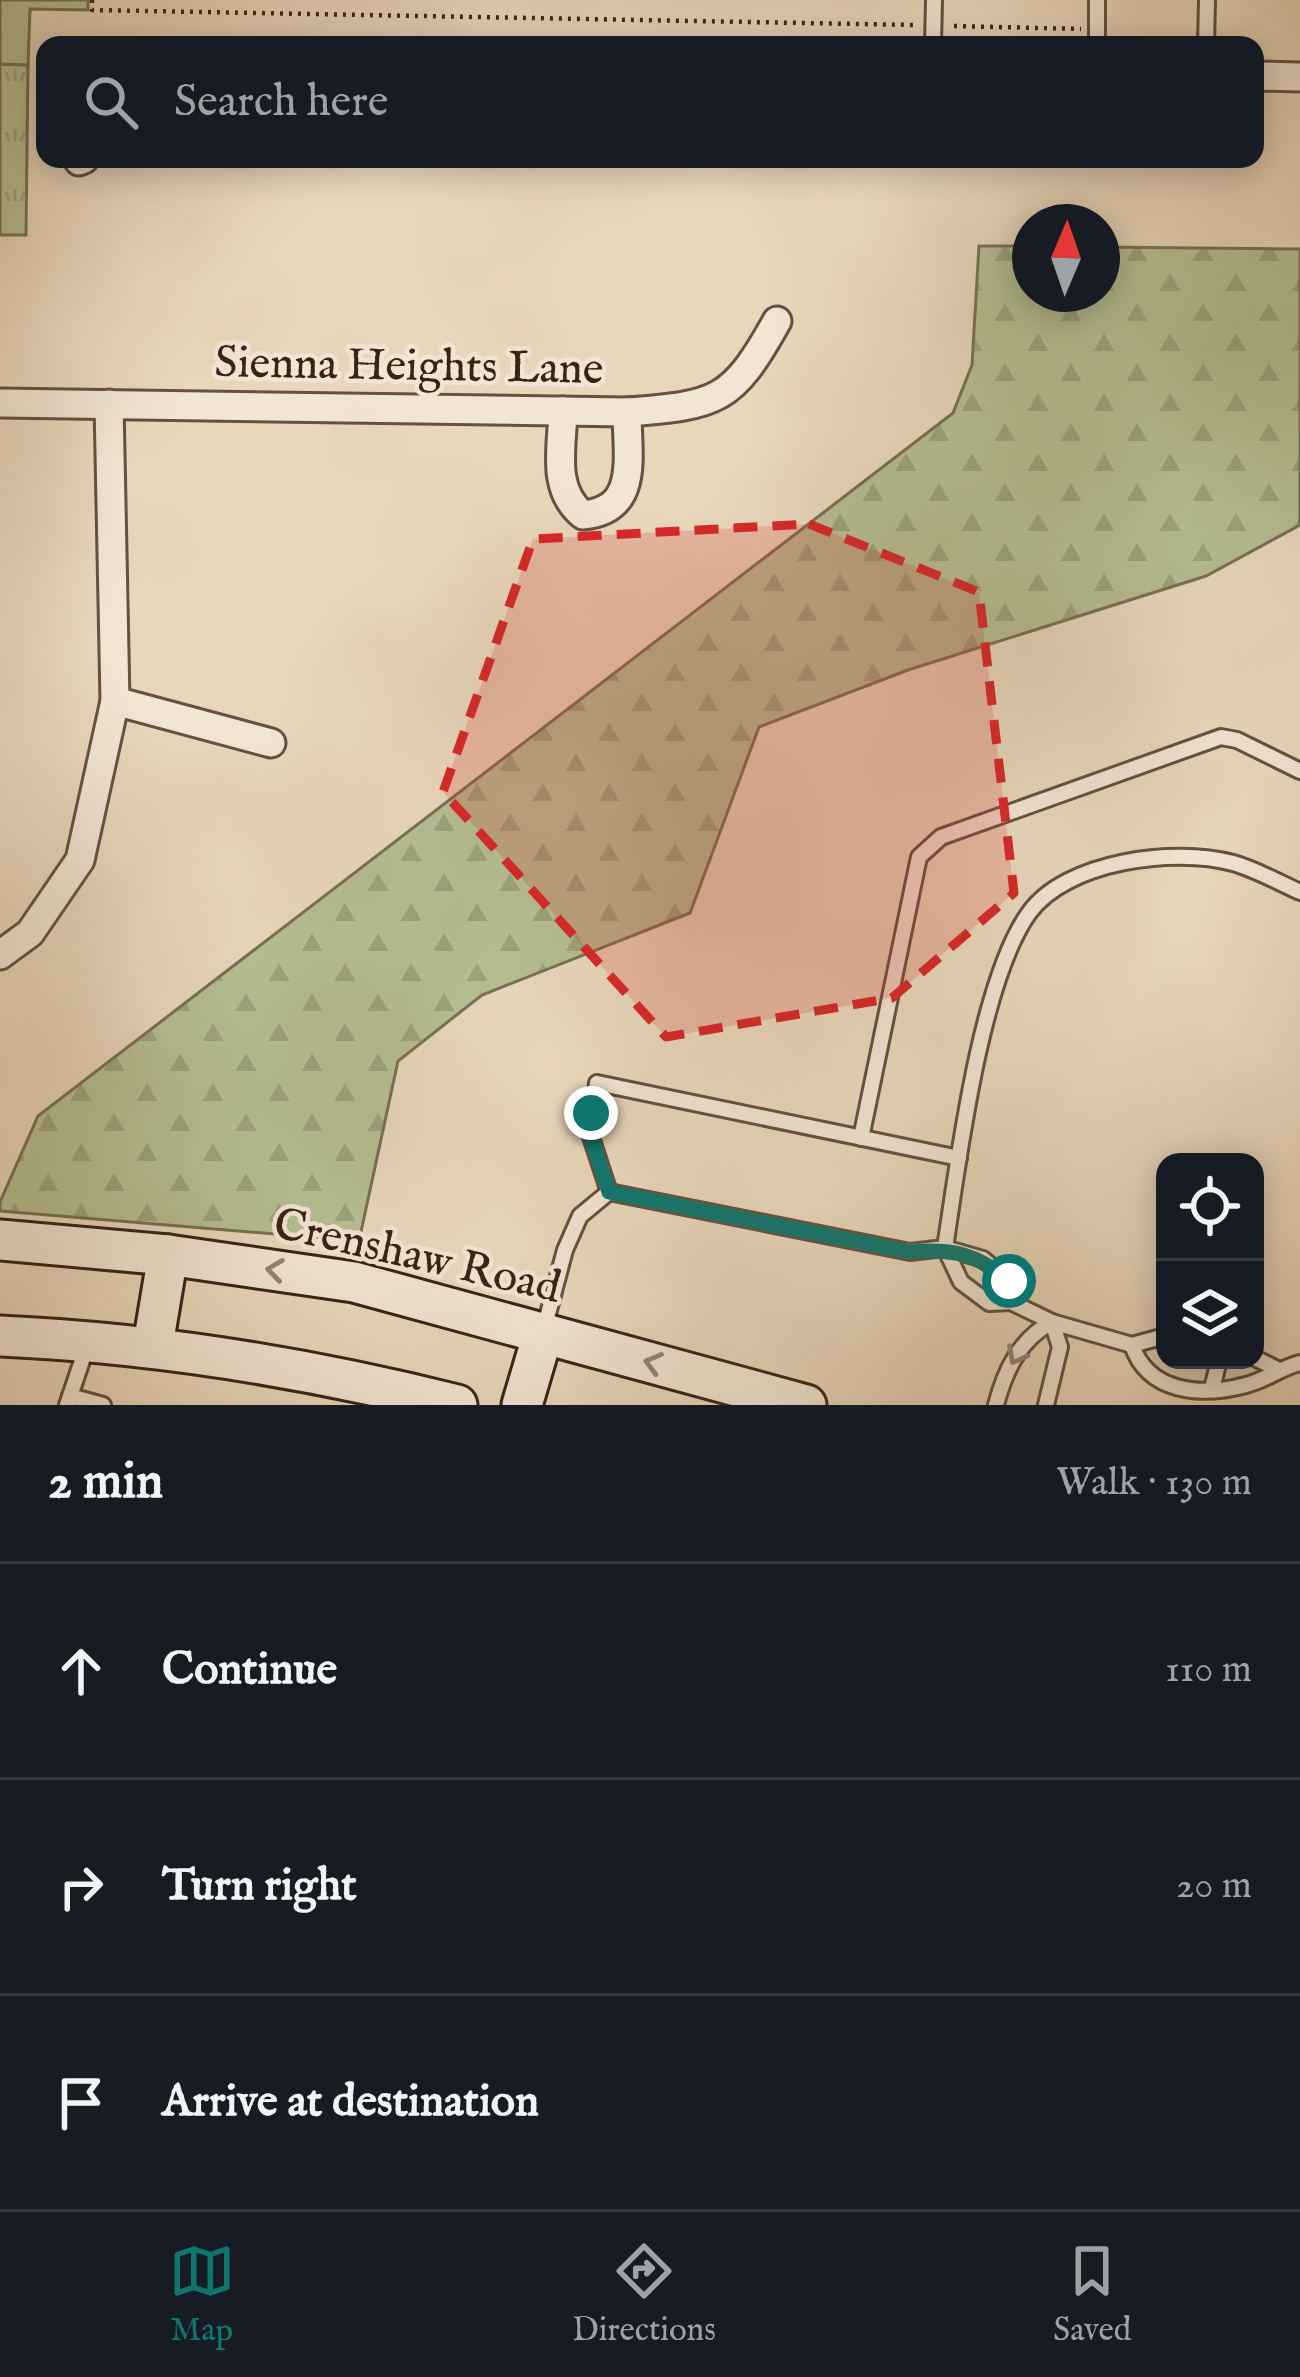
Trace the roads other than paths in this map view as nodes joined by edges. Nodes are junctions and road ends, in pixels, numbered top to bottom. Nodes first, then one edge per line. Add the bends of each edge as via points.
1 (934, 0) edge
2 (1097, 0) edge
3 (1207, 0) edge
4 (933, 36) edge
5 (1097, 36) edge
6 (1206, 36) edge
7 (1264, 76) edge
8 (1300, 77) edge
9 (777, 321) dead end
10 (0, 403) edge
11 (109, 404) junction
12 (563, 411) junction
13 (627, 412) junction
14 (116, 701) junction
15 (271, 742) dead end
16 (1300, 771) edge
17 (1300, 892) edge
18 (0, 955) edge
19 (860, 1138) junction
20 (959, 1158) junction
21 (609, 1192) junction
22 (0, 1240) edge
23 (945, 1248) junction
24 (168, 1255) junction
25 (1011, 1302) junction
26 (1052, 1322) junction
27 (543, 1334) junction
28 (0, 1336) edge
29 (1156, 1338) edge
30 (89, 1342) junction
31 (1132, 1345) junction
32 (153, 1346) junction
33 (1264, 1362) edge
34 (1300, 1363) edge
35 (1217, 1369) edge
36 (1277, 1369) junction
37 (1212, 1389) junction
38 (68, 1400) edge
39 (103, 1405) edge
40 (457, 1405) edge
41 (522, 1405) edge
42 (806, 1405) edge
43 (996, 1405) edge
44 (1046, 1405) edge

1 - 4 lane
2 - 5 lane
3 - 6 lane
7 - 8 street
9 - 13 street, Sienna Heights Lane via 750,370 724,394
10 - 11 street, Sienna Heights Lane
11 - 12 street, Sienna Heights Lane
11 - 14 street
12 - 13 street, Sienna Heights Lane
12 - 13 street via 560,483 583,515 618,502
14 - 15 street
14 - 18 street via 80,860 30,934
16 - 19 lane via 1221,737 925,849
17 - 20 lane via 1232,863 1183,859 1127,861 1074,876 1030,911 1007,956
19 - 20 lane
19 - 21 lane via 597,1083 590,1134
20 - 23 lane
21 - 23 lane via 910,1252
21 - 27 lane via 580,1216
22 - 24 main road, Crenshaw Road
23 - 25 lane via 962,1282 989,1303
23 - 25 lane via 983,1259 1009,1281
27 -> 24 main road, Crenshaw Road via 354,1282
24 - 32 main road
25 - 26 lane
26 - 31 lane
26 -> 43 lane via 1028,1335
26 - 44 lane via 1060,1347
27 - 41 main road
42 -> 27 main road, Crenshaw Road
28 - 30 main road
29 - 31 lane
30 - 32 main road
30 - 38 lane
31 - 37 lane via 1156,1381
32 - 40 main road
33 - 36 lane
34 - 36 lane
35 - 37 lane
36 - 37 lane via 1243,1387
38 - 39 lane

